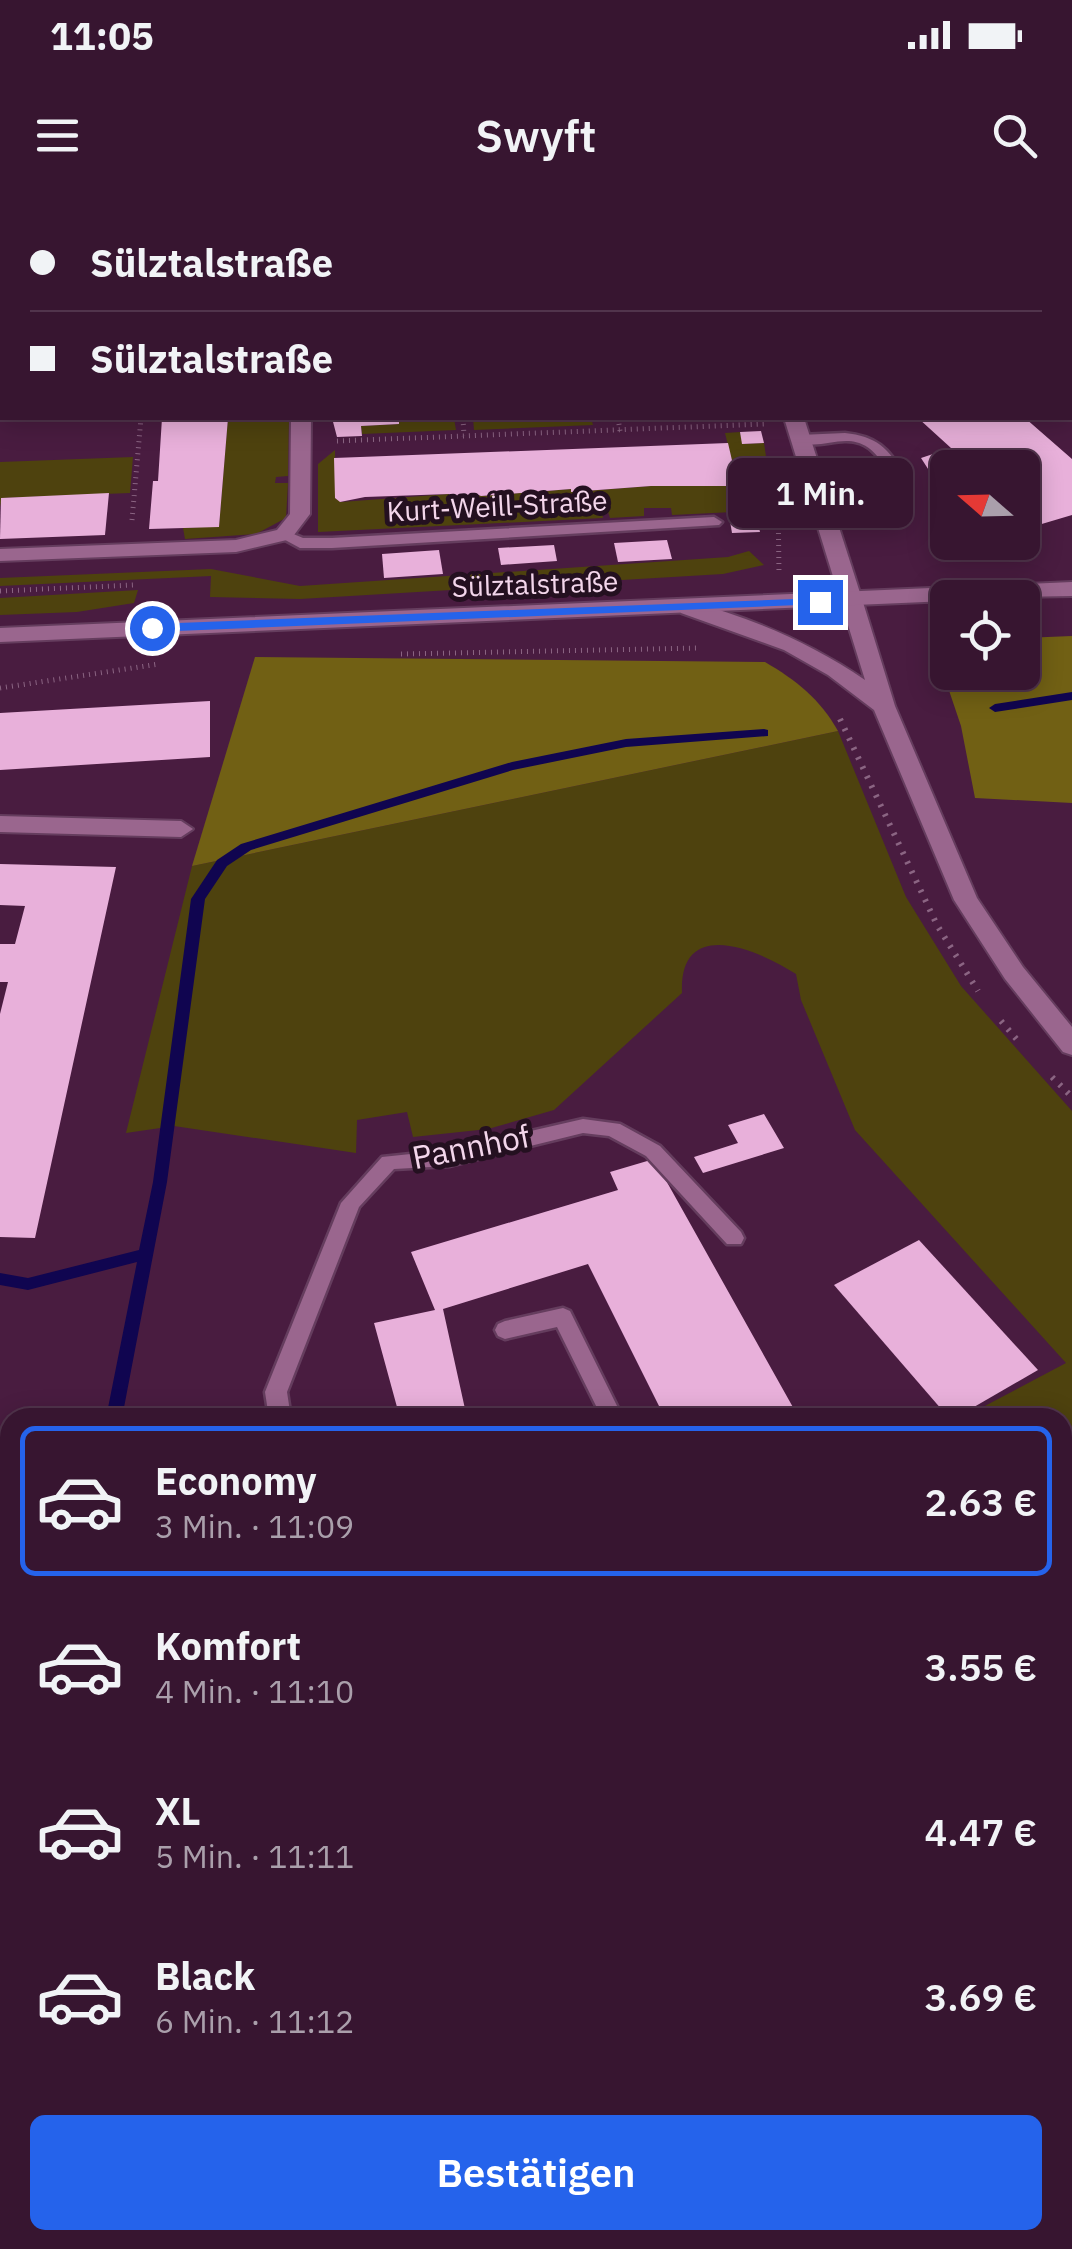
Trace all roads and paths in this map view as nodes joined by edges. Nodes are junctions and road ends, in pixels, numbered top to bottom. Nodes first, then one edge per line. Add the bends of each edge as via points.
1 (141, 420) edge
2 (300, 420) edge
3 (463, 420) edge
4 (618, 420) edge
5 (766, 423) junction
6 (797, 426) edge
7 (620, 431) junction
8 (464, 436) junction
9 (769, 441) dead end
10 (300, 442) junction
11 (778, 493) dead end
12 (820, 496) junction
13 (714, 522) dead end
14 (277, 538) junction
15 (129, 551) junction
16 (0, 555) edge
17 (778, 570) dead end
18 (135, 585) dead end
19 (1072, 589) edge
20 (0, 592) edge
21 (851, 600) junction
22 (689, 608) junction
23 (8, 635) edge
24 (708, 648) dead end
25 (394, 653) dead end
26 (163, 664) dead end
27 (0, 688) edge
28 (884, 706) junction
29 (0, 824) edge
30 (180, 829) dead end
31 (1072, 1045) edge
32 (734, 1238) dead end
33 (505, 1330) dead end
34 (278, 1408) edge
35 (608, 1408) edge

1 - 15 path
2 - 10 street
3 - 8 path
4 - 7 path
5 - 6 path
5 - 7 path
5 - 9 path
6 - 12 street
6 - 12 lane via 881,446 896,475 889,484
7 - 8 path
8 - 10 path
10 - 14 street via 300,514
11 - 17 path
12 - 21 street
13 - 14 lane, Kurt-Weill-Straße via 332,543
14 - 15 street, Kurt-Weill-Straße
15 - 16 street, Kurt-Weill-Straße
18 - 20 path
19 - 21 street, Sülztalstraße
21 - 22 street, Sülztalstraße
21 - 28 street
22 - 23 street, Sülztalstraße
22 - 28 street via 792,642
24 - 25 path
26 - 27 path
28 - 31 street via 966,900
29 - 30 street
32 - 34 lane, Pannhof via 653,1151 613,1129 583,1126 449,1158 388,1162 351,1202 276,1392
33 - 35 lane via 564,1317

